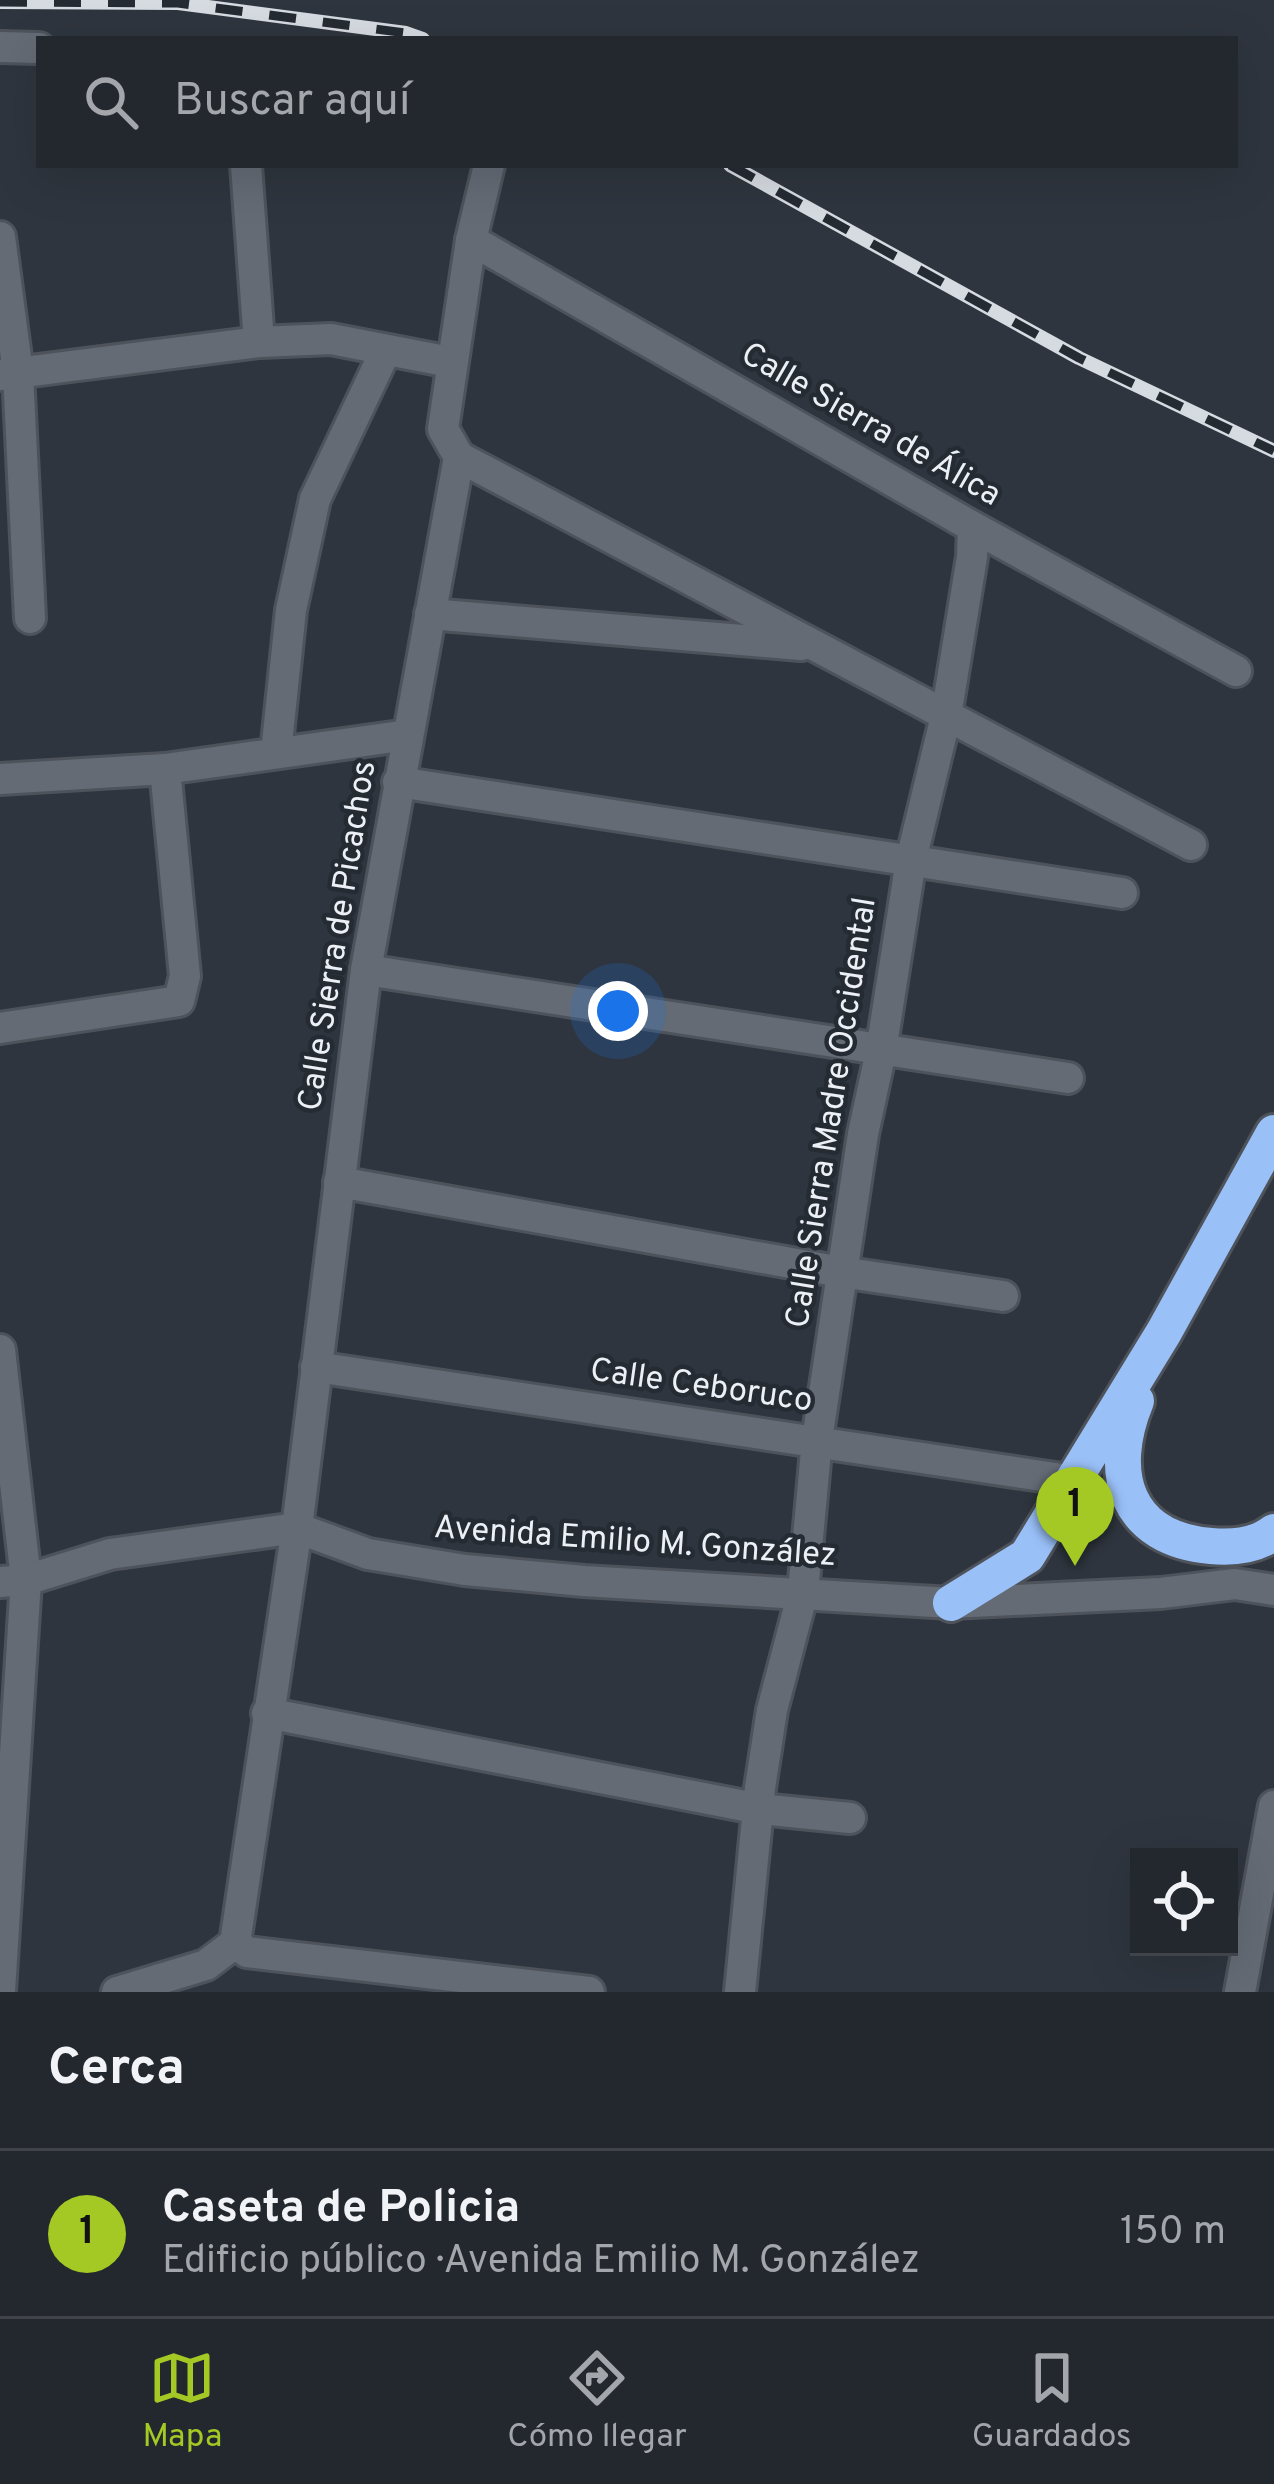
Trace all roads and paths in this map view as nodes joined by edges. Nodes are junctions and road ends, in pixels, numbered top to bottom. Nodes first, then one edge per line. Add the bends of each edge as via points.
1 (0, 47) edge
2 (36, 48) edge
3 (246, 168) edge
4 (488, 168) edge
5 (0, 237) edge
6 (471, 240) junction
7 (259, 341) junction
8 (385, 352) junction
9 (450, 362) junction
10 (9, 374) edge
11 (459, 457) junction
12 (973, 527) junction
13 (430, 614) junction
14 (30, 618) dead end
15 (816, 646) junction
16 (1236, 670) dead end
17 (946, 716) junction
18 (408, 735) junction
19 (276, 753) junction
20 (165, 770) junction
21 (0, 779) edge
22 (398, 782) junction
23 (1191, 845) dead end
24 (911, 860) junction
25 (1122, 893) dead end
26 (367, 970) junction
27 (0, 1028) edge
28 (881, 1051) junction
29 (1068, 1078) dead end
30 (1274, 1133) edge
31 (339, 1182) junction
32 (841, 1272) junction
33 (1003, 1296) dead end
34 (1165, 1332) junction
35 (0, 1350) edge
36 (316, 1367) junction
37 (817, 1440) junction
38 (1075, 1480) junction
39 (297, 1528) junction
40 (1274, 1532) edge
41 (13, 1581) edge
42 (1274, 1590) edge
43 (803, 1592) junction
44 (951, 1603) junction
45 (267, 1712) junction
46 (760, 1809) junction
47 (850, 1818) dead end
48 (1273, 1823) edge
49 (235, 1943) junction
50 (0, 1991) edge
51 (117, 1992) edge
52 (589, 1992) edge
53 (740, 1992) edge
54 (1240, 1992) edge

1 - 2 street
3 - 7 street
4 - 6 street, Calle Sierra de Picachos
5 - 10 street
6 - 9 street, Calle Sierra de Picachos
6 - 12 street, Calle Sierra de Álica
7 - 8 street via 331,339
7 - 10 street
8 - 9 street
8 - 19 street via 315,499 291,610
9 - 11 street, Calle Sierra de Picachos via 443,429
10 - 14 street
11 - 13 street, Calle Sierra de Picachos
11 - 15 street
12 - 16 street, Calle Sierra de Álica
12 - 17 street, Calle Sierra Madre Occidental
13 - 15 street
13 - 18 street, Calle Sierra de Picachos
15 - 17 street
17 - 23 street
17 - 24 street, Calle Sierra Madre Occidental
18 - 19 street
18 - 22 street, Calle Sierra de Picachos
19 - 20 street
20 - 21 street
20 - 27 street via 185,976 179,1001
22 - 24 street
22 - 26 street, Calle Sierra de Picachos
24 - 25 street
24 - 28 street, Calle Sierra Madre Occidental
26 - 28 street
26 - 31 street, Calle Sierra de Picachos
28 - 29 street
28 - 32 street, Calle Sierra Madre Occidental
30 - 34 highway
31 - 32 street
31 - 36 street, Calle Sierra de Picachos
32 - 33 street
32 - 37 street, Calle Sierra Madre Occidental
34 - 38 highway
34 - 40 highway via 1128,1421 1121,1461 1130,1502 1154,1530 1190,1544 1234,1548
35 - 41 street
36 - 37 street, Calle Ceboruco
36 - 39 street, Calle Sierra de Picachos
37 - 38 street, Calle Ceboruco
37 - 43 street, Calle Sierra Madre Occidental
38 - 44 highway via 1027,1556
39 - 41 street, Avenida Emilio M. González via 110,1554
39 - 43 street, Avenida Emilio M. González via 368,1554 465,1570
39 - 45 street, Calle Sierra de Picachos
41 - 50 street
42 - 44 street, Avenida Emilio M. González via 1235,1584
43 - 44 street, Avenida Emilio M. González
43 - 46 street, Calle Sierra Madre Occidental via 772,1710
45 - 46 street
45 - 49 street, Calle Sierra de Picachos
46 - 47 street
46 - 53 street, Calle Sierra Madre Occidental
48 - 54 street
49 - 51 street via 206,1965
49 - 52 street via 247,1952

